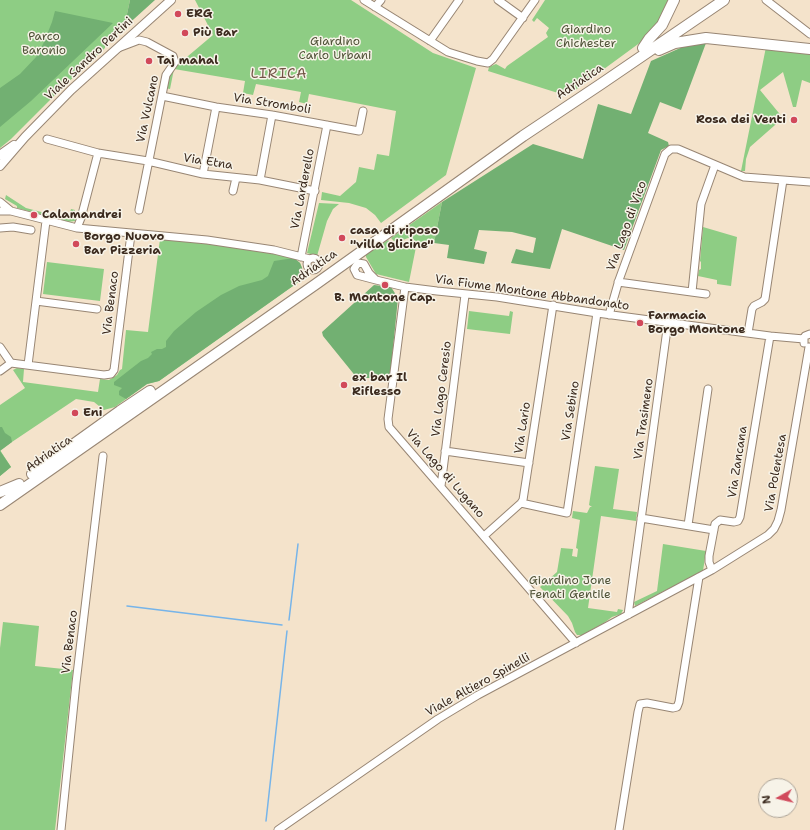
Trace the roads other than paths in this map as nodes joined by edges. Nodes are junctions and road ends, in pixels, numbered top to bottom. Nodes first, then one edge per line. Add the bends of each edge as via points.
1 (171, 0) edge
2 (364, 0) edge
3 (380, 0) edge
4 (459, 0) edge
5 (498, 0) edge
6 (535, 0) edge
7 (674, 0) edge
8 (713, 0) edge
9 (724, 0) edge
10 (766, 0) edge
11 (375, 7) junction
12 (523, 18) junction
13 (810, 34) edge
14 (430, 41) junction
15 (810, 49) edge
16 (114, 50) junction
17 (644, 51) junction
18 (162, 96) junction
19 (216, 107) junction
20 (363, 112) dead end
21 (272, 115) junction
22 (327, 125) junction
23 (24, 137) junction
24 (47, 139) dead end
25 (98, 153) junction
26 (0, 155) edge
27 (148, 161) junction
28 (715, 165) junction
29 (0, 166) edge
30 (203, 174) junction
31 (236, 178) junction
32 (260, 180) junction
33 (783, 180) junction
34 (810, 182) edge
35 (233, 191) dead end
36 (314, 191) junction
37 (0, 202) edge
38 (139, 210) dead end
39 (0, 211) edge
40 (11, 211) junction
41 (46, 221) junction
42 (0, 228) edge
43 (77, 228) junction
44 (31, 230) dead end
45 (131, 234) junction
46 (301, 257) junction
47 (309, 262) dead end
48 (376, 280) dead end
49 (618, 282) junction
50 (405, 287) junction
51 (692, 292) junction
52 (706, 294) dead end
53 (466, 295) junction
54 (36, 301) junction
55 (553, 306) junction
56 (97, 309) dead end
57 (597, 313) junction
58 (609, 315) junction
59 (668, 322) junction
60 (748, 333) junction
61 (810, 334) edge
62 (770, 336) junction
63 (804, 339) junction
64 (0, 347) edge
65 (810, 347) edge
66 (11, 363) junction
67 (28, 365) junction
68 (0, 371) edge
69 (708, 389) dead end
70 (445, 451) junction
71 (103, 456) dead end
72 (529, 463) junction
73 (21, 486) junction
74 (441, 486) junction
75 (0, 492) edge
76 (0, 497) edge
77 (521, 504) junction
78 (0, 505) edge
79 (0, 513) edge
80 (641, 518) junction
81 (688, 525) junction
82 (714, 530) junction
83 (484, 536) junction
84 (712, 570) junction
85 (699, 577) junction
86 (628, 615) junction
87 (576, 643) junction
88 (62, 830) edge
89 (278, 830) edge
90 (619, 830) edge

1 - 16 main road, Viale Sandro Pertini
2 - 11 street
3 - 11 street
4 - 14 street
5 - 12 street
6 - 12 street
7 - 17 highway via 662,25 649,39
8 - 17 highway, Adriatica
9 - 17 highway, Adriatica
10 - 13 street
11 - 14 street
12 - 14 street via 488,63 448,52
15 - 17 highway via 706,38
16 - 18 street, Via Vulcano via 140,40 173,56 175,62 166,75
16 - 23 main road, Viale Sandro Pertini
17 - 73 highway, Adriatica via 490,153 120,411
18 - 19 street, Via Stromboli
18 - 27 street, Via Vulcano
19 - 21 street, Via Stromboli
19 - 30 street
20 - 22 street, Via Stromboli via 359,131
21 - 22 street, Via Stromboli
21 - 32 street
22 - 36 street, Via Larderello
23 - 26 main road, Viale Sandro Pertini
23 - 29 main road, Viale Sandro Pertini
24 - 25 street, Via Etna
25 - 27 street, Via Etna
25 - 43 street
27 - 30 street, Via Etna
27 - 38 street, Via Vulcano
28 - 33 street via 744,177
28 - 49 street, Via Lago di Vico via 678,149 671,149 665,154
28 - 51 street via 701,204
30 - 31 street, Via Etna
31 - 32 street, Via Etna
31 - 35 street
32 - 36 street, Via Etna
33 - 34 street
33 - 60 street via 765,299 752,309
36 - 46 street, Via Larderello
37 - 40 street
39 - 40 street
40 - 41 street
41 - 43 street
41 - 54 street
42 - 44 street
43 - 45 street
45 - 46 street via 214,241 274,250
45 - 67 street, Via Benaco via 114,370 111,374
46 - 47 street
48 - 50 street, Via Fiume Montone Abbandonato
49 - 51 street
49 - 58 street, Via Lago di Vico
50 - 53 street, Via Fiume Montone Abbandonato
50 - 74 street, Via Lago di Lugano via 388,423 391,430
51 - 52 street
53 - 55 street, Via Fiume Montone Abbandonato
53 - 70 street, Via Lago Ceresio
54 - 56 street
54 - 67 street
55 - 57 street, Via Fiume Montone Abbandonato
55 - 72 street, Via Lario
57 - 58 street, Via Fiume Montone Abbandonato
57 - 77 street, Via Sebino via 567,513
58 - 59 street, Via Fiume Montone Abbandonato
59 - 60 street, Via Fiume Montone Abbandonato
59 - 80 street, Via Trasimeno
60 - 62 street, Via Fiume Montone Abbandonato
61 - 63 street
62 - 63 street, Via Fiume Montone Abbandonato
62 - 82 street, Via Zancana via 740,517 734,522 720,520 715,524
63 - 65 street via 804,344
64 - 66 street
65 - 84 street, Via Polentesa via 778,521 768,535
66 - 67 street
66 - 68 street
69 - 81 street
70 - 72 street
70 - 74 street, Via Lago Ceresio
71 - 88 street, Via Benaco via 76,683
72 - 77 street, Via Lario via 525,494
73 - 75 highway
73 - 76 highway, Adriatica
73 - 78 highway, Adriatica
73 - 79 highway
74 - 83 street, Via Lago di Lugano
77 - 83 street
80 - 81 street
80 - 86 street, Via Trasimeno
81 - 82 street
82 - 84 street via 709,556
83 - 87 street, Via Lago di Lugano
84 - 85 street, Viale Altiero Spinelli
85 - 86 street, Viale Altiero Spinelli
85 - 90 street via 680,702 677,707 672,708 640,704
86 - 87 street, Viale Altiero Spinelli
87 - 89 street, Viale Altiero Spinelli via 438,719

